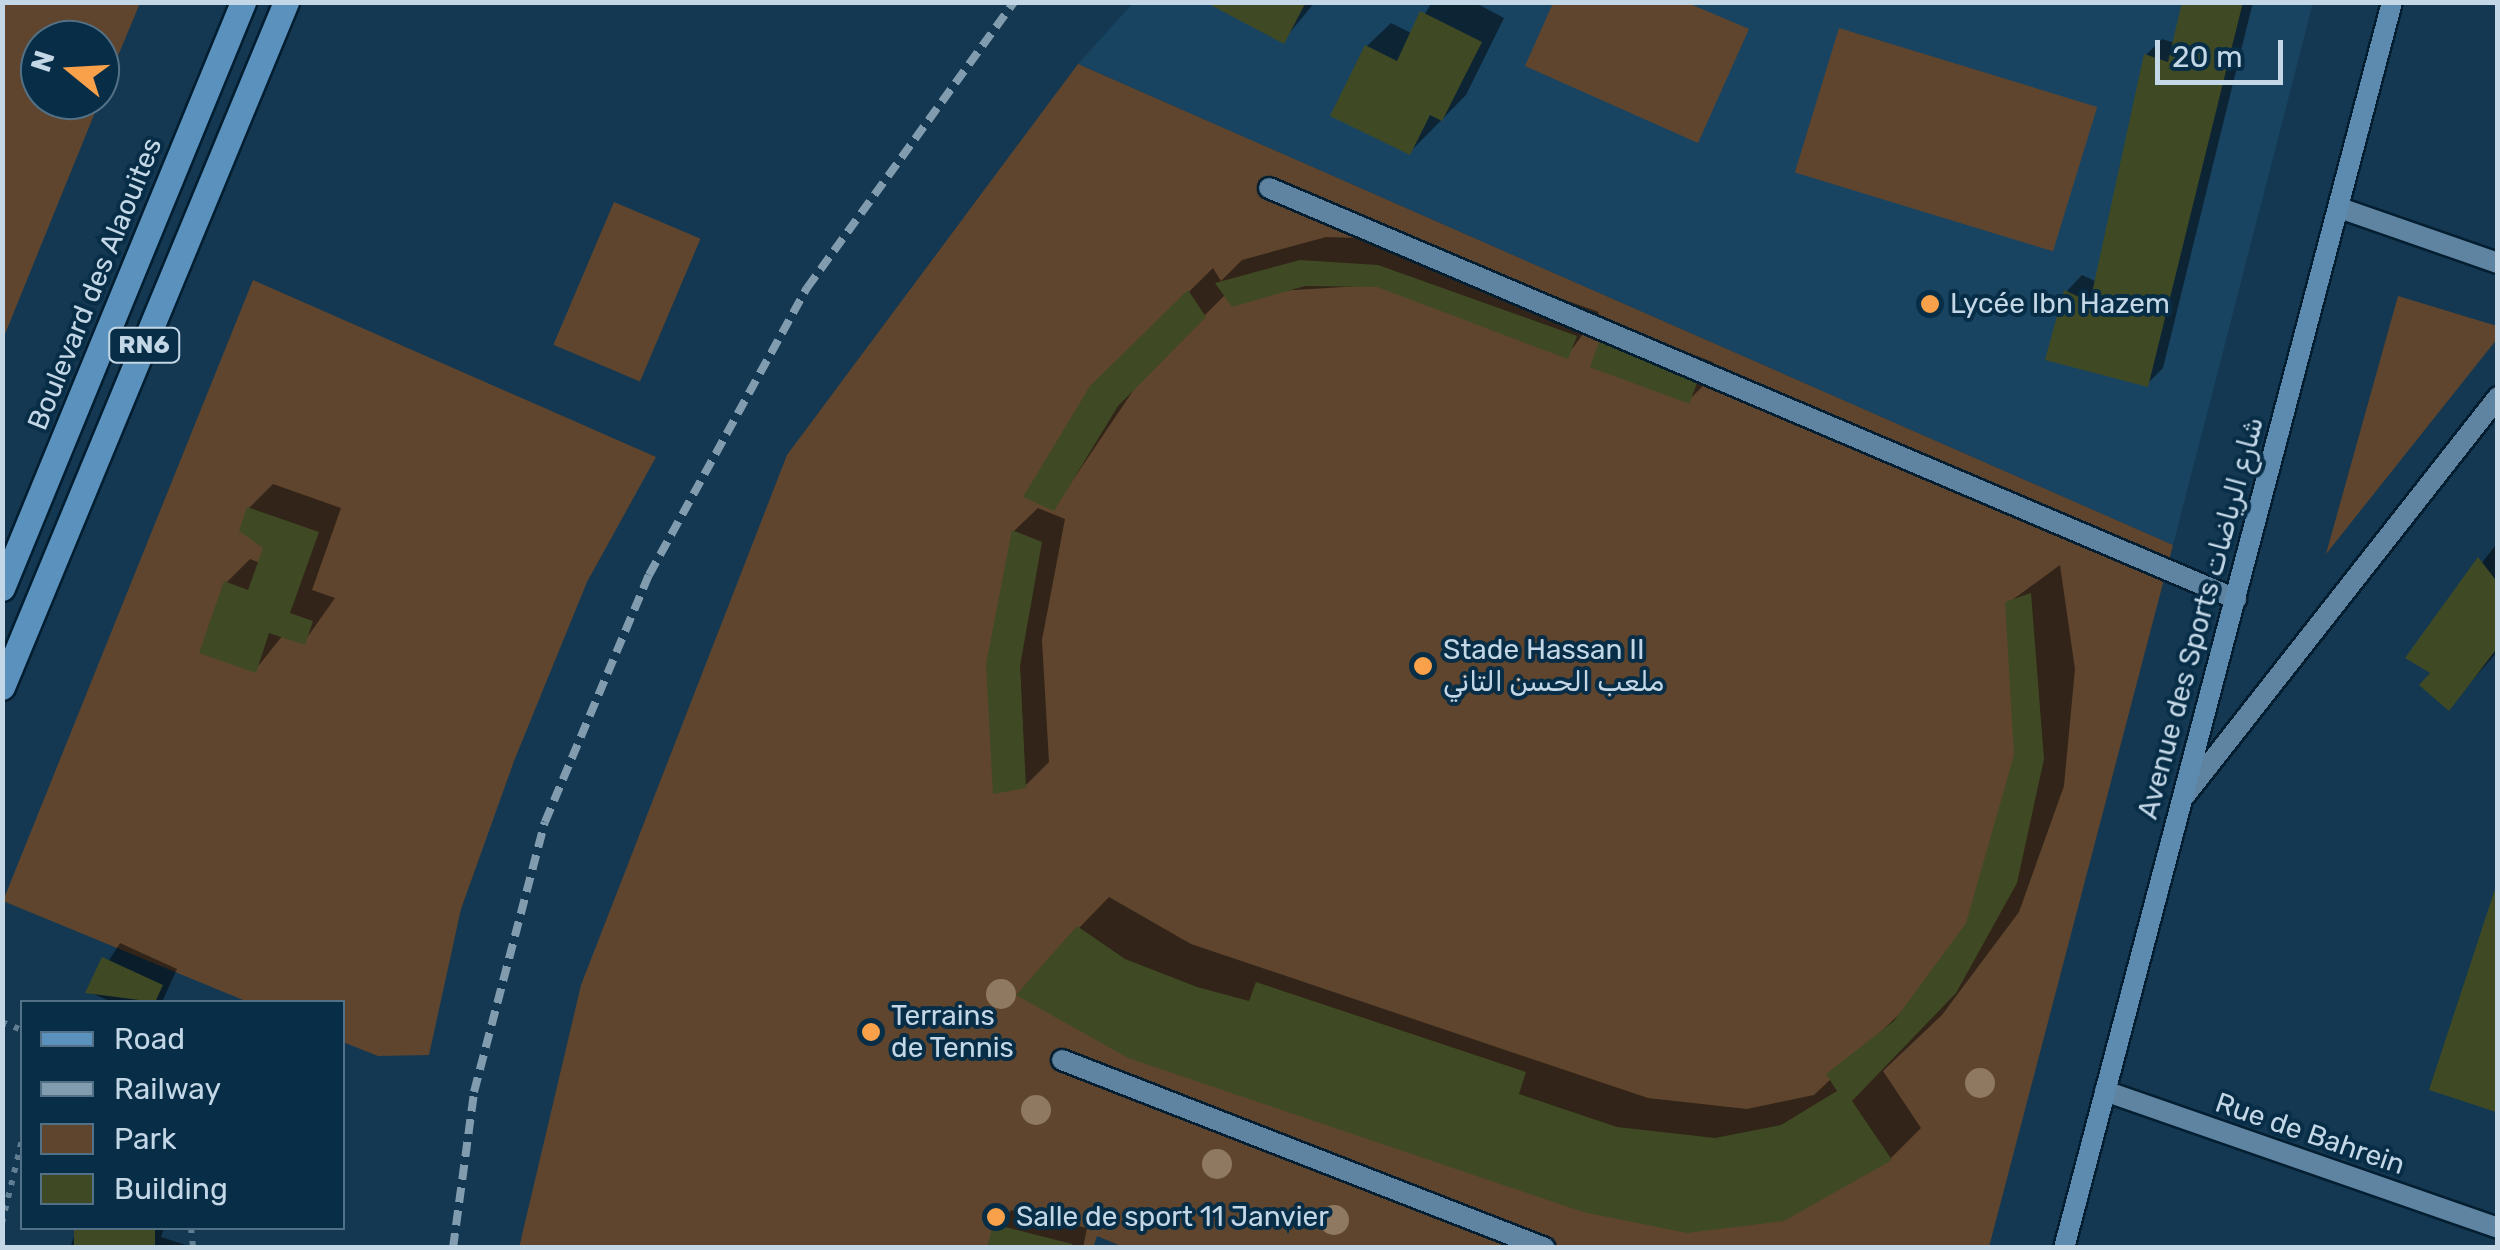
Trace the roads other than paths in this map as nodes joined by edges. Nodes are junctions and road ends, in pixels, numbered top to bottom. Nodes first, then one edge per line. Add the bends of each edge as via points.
1 (243, 2) edge
2 (286, 2) edge
3 (2392, 2) edge
4 (1269, 188) dead end
5 (2340, 208) junction
6 (2498, 263) edge
7 (2498, 396) edge
8 (2, 588) edge
9 (2236, 599) junction
10 (2, 687) edge
11 (2178, 804) junction
12 (1062, 1060) dead end
13 (2105, 1091) junction
14 (2498, 1228) edge
15 (1545, 1248) edge
16 (2064, 1248) edge

1 - 8 main road, Boulevard des Alaouites / RN6
2 - 10 main road, RN6
3 - 5 street, Avenue des Sports شارع الرياضات
4 - 9 street
5 - 6 street
5 - 9 street, Avenue des Sports شارع الرياضات
7 - 11 street
9 - 11 street, Avenue des Sports شارع الرياضات
11 - 13 street, Avenue des Sports شارع الرياضات
12 - 15 street
13 - 14 street, Rue de Bahrein
13 - 16 street, Avenue des Sports شارع الرياضات

